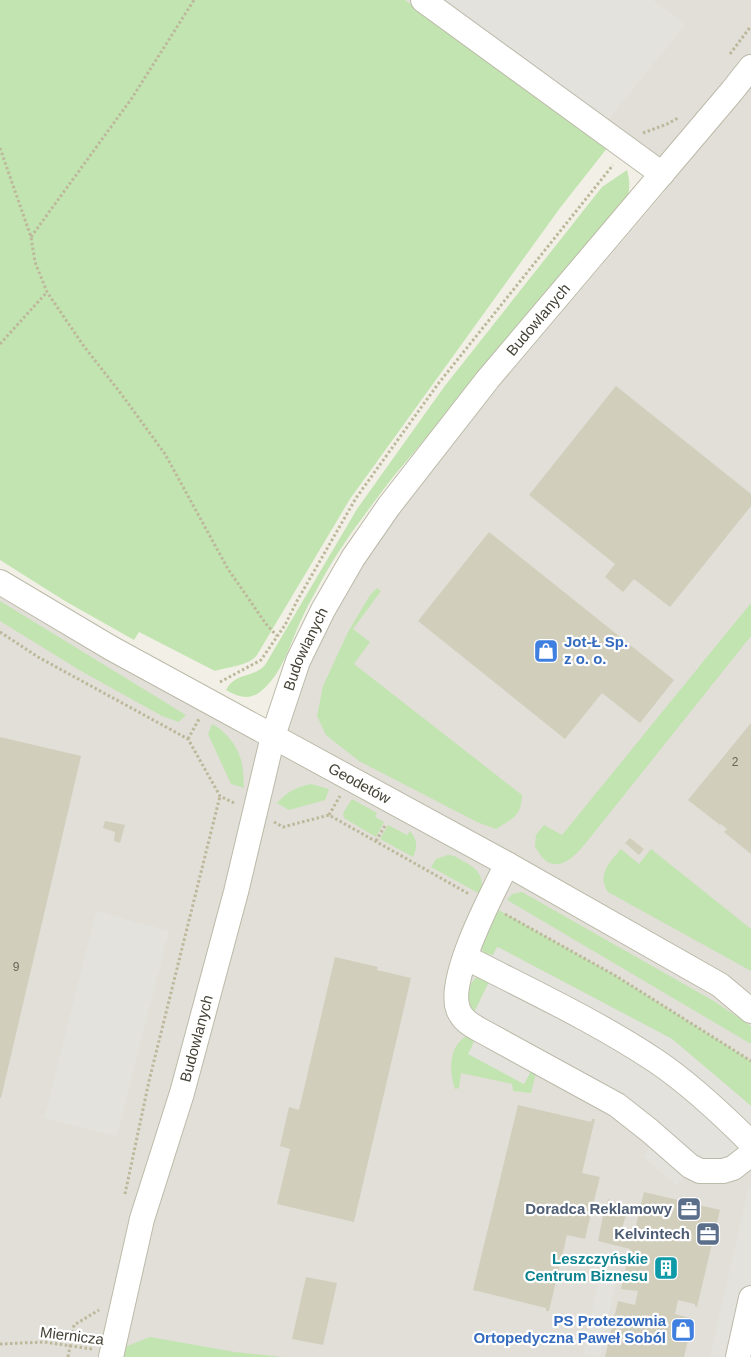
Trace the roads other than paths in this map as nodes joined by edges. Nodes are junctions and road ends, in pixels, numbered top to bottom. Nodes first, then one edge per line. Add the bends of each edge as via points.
1 (424, 0) edge
2 (751, 67) edge
3 (662, 174) junction
4 (0, 582) edge
5 (273, 736) junction
6 (506, 864) junction
7 (465, 957) junction
8 (720, 985) junction
9 (751, 994) edge
10 (751, 1011) edge
11 (751, 1143) edge
12 (751, 1154) edge
13 (751, 1298) edge
14 (111, 1355) edge
15 (738, 1357) edge

1 - 3 street
2 - 3 street, Budowlanych
3 - 5 street, Budowlanych via 488,380 389,506 353,558 322,610 298,661
4 - 5 street, Geodetów via 111,648
5 - 6 street, Geodetów
5 - 14 street, Budowlanych via 236,892 182,1093 142,1219
6 - 7 street
6 - 8 street, Geodetów
7 - 11 street via 564,1008 650,1058 700,1096
7 - 12 street via 456,1001 461,1017 470,1024 617,1106 700,1171 722,1172
8 - 9 street, Geodetów
8 - 10 street, Geodetów
13 - 15 street

